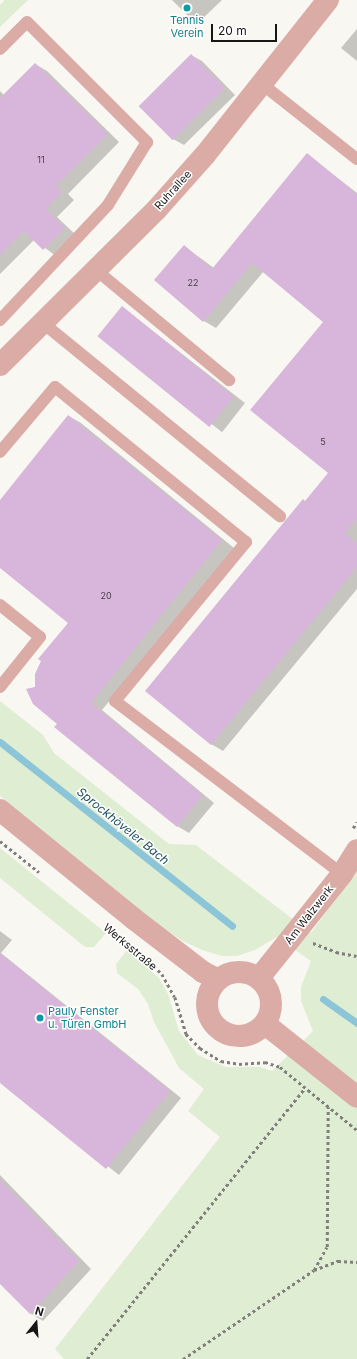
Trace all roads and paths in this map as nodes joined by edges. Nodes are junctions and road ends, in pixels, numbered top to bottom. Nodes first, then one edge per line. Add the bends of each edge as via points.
1 (328, 0) edge
2 (0, 49) edge
3 (262, 84) junction
4 (357, 159) edge
5 (96, 270) junction
6 (0, 320) edge
7 (43, 323) junction
8 (0, 365) edge
9 (229, 380) dead end
10 (0, 452) edge
11 (280, 516) dead end
12 (0, 605) edge
13 (0, 687) edge
14 (0, 810) edge
15 (0, 841) edge
16 (357, 850) edge
17 (342, 874) junction
18 (42, 875) dead end
19 (314, 944) dead end
20 (141, 954) dead end
21 (357, 956) edge
22 (259, 978) junction
23 (217, 979) junction
24 (265, 1024) junction
25 (306, 1088) junction
26 (357, 1097) edge
27 (328, 1106) junction
28 (357, 1130) edge
29 (357, 1262) edge
30 (314, 1270) junction
31 (88, 1359) edge
32 (183, 1359) edge

1 - 3 street, Ruhrallee
2 - 6 lane via 27,22 147,142 108,205
3 - 4 lane
3 - 5 street, Ruhrallee via 205,155
5 - 7 street, Ruhrallee
5 - 9 lane
7 - 8 street, Ruhrallee
7 - 11 lane
10 - 17 lane via 55,387 246,542 115,701
12 - 13 lane via 40,637
14 - 23 street via 134,919 203,972
15 - 18 path
16 - 17 street, Am Walzwerk
17 - 22 street, Am Walzwerk
19 - 21 path
20 - 25 path, Werksstraße via 162,974 175,998 186,1034 200,1048 221,1061 239,1064 265,1062 280,1067
22 - 23 street via 238,971
22 - 24 street via 267,988 271,1000
23 - 24 street via 206,998 210,1019 216,1028 225,1034 241,1036 257,1032
24 - 26 street
25 - 27 path, Werksstraße
25 - 31 path
27 - 28 path, Werksstraße
27 - 30 path via 327,1247
29 - 30 path via 338,1261
30 - 32 path

